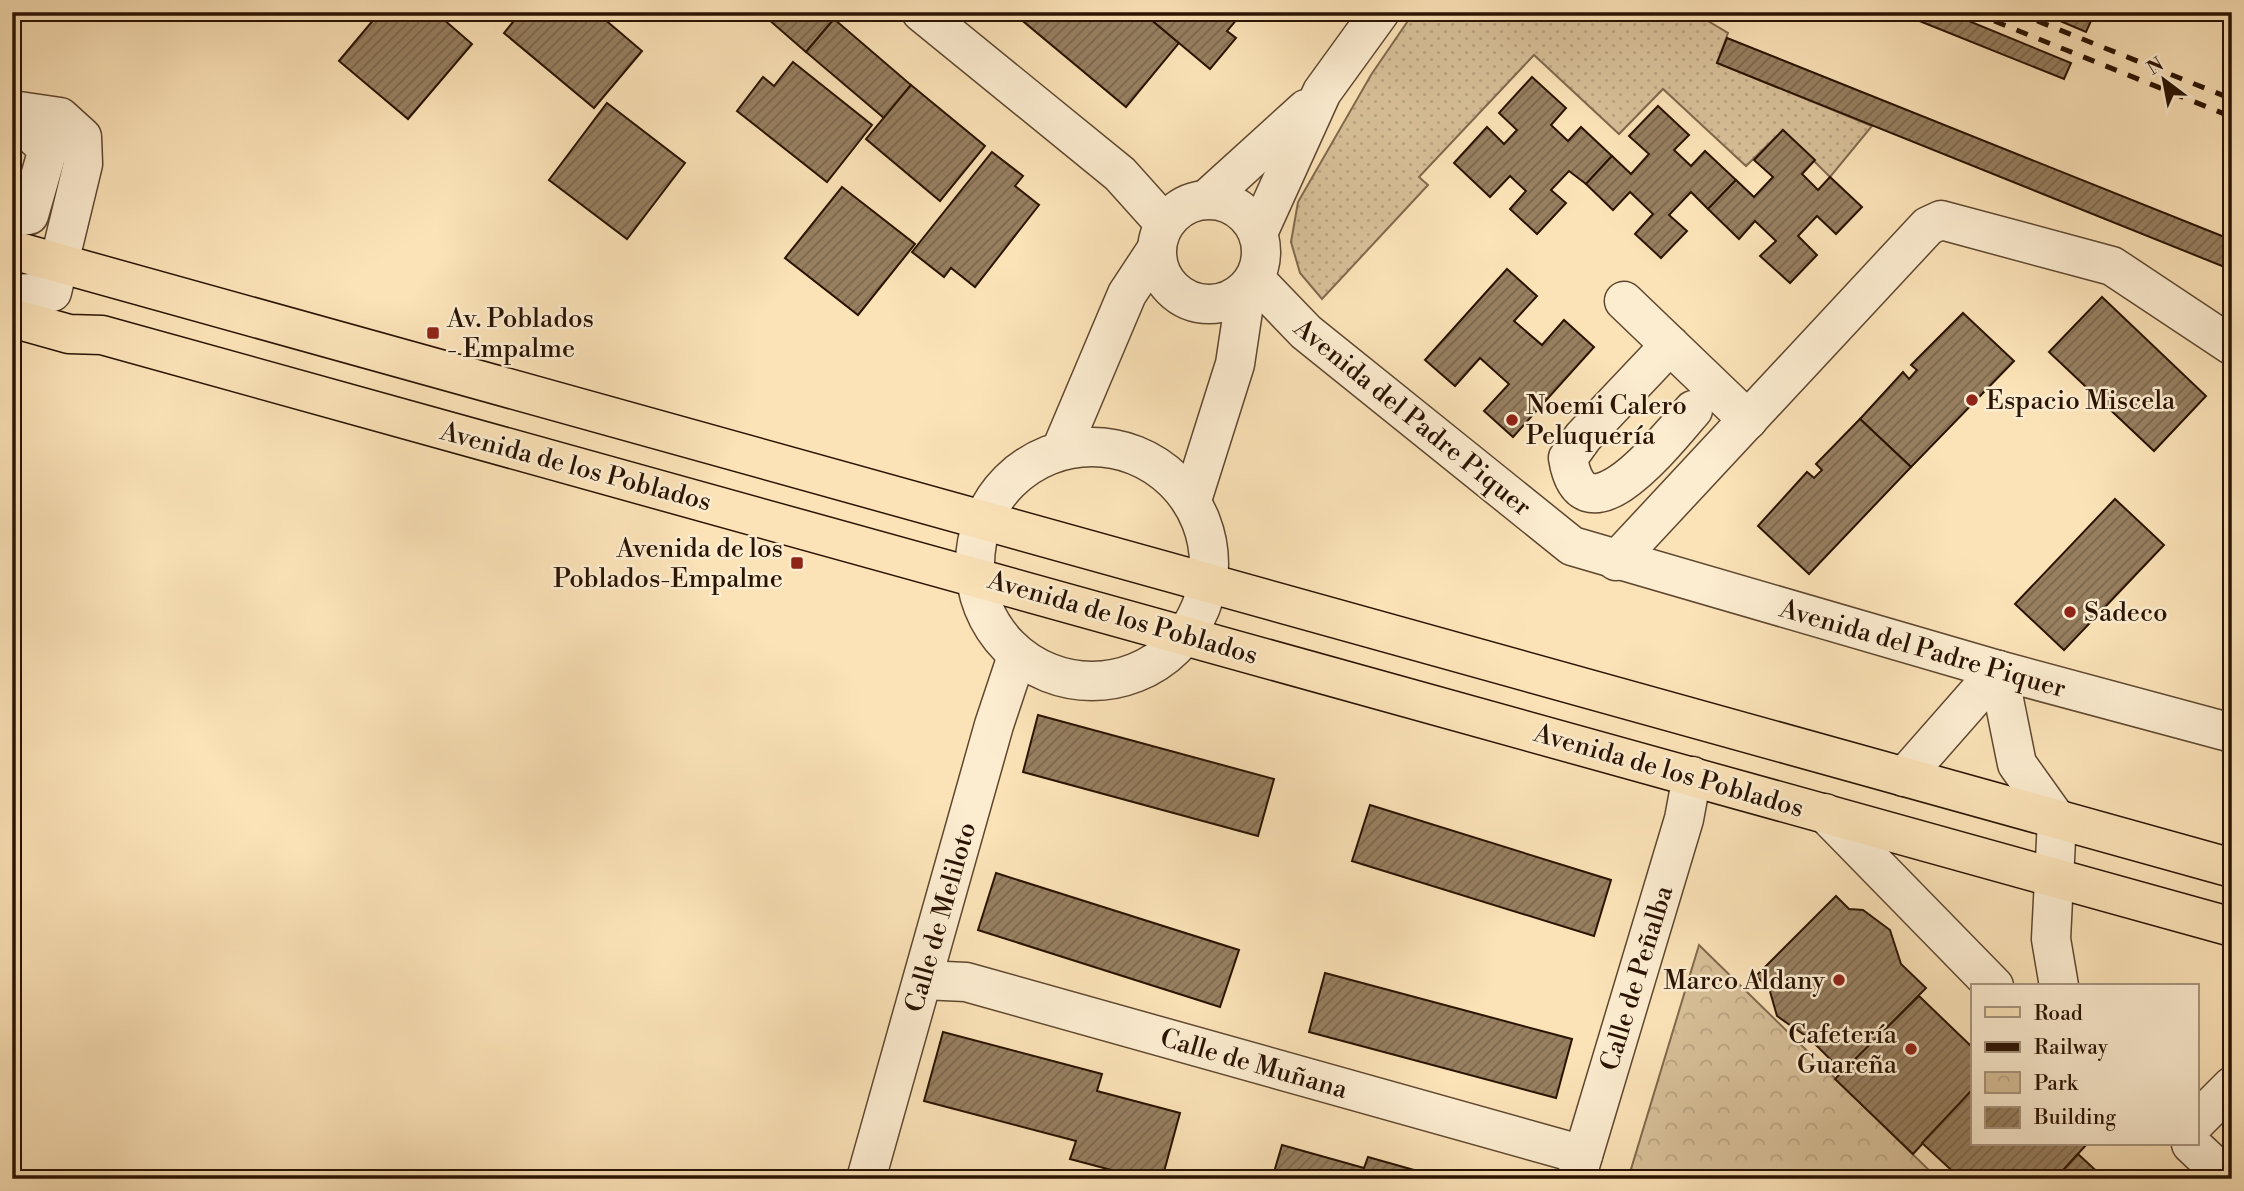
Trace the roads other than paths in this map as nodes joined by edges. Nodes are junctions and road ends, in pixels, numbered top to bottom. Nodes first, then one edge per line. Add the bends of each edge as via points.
1 (921, 12) edge
2 (1350, 12) edge
3 (1380, 12) edge
4 (1348, 55) junction
5 (1322, 93) junction
6 (12, 110) edge
7 (12, 116) edge
8 (1208, 198) junction
9 (12, 217) edge
10 (1259, 231) junction
11 (1160, 236) junction
12 (12, 250) edge
13 (61, 264) junction
14 (1251, 285) junction
15 (12, 294) edge
16 (1624, 301) dead end
17 (12, 318) edge
18 (1670, 345) junction
19 (2231, 345) edge
20 (1693, 410) dead end
21 (1748, 420) junction
22 (1061, 450) junction
23 (1192, 500) junction
24 (982, 520) junction
25 (1616, 561) junction
26 (974, 576) junction
27 (1210, 582) junction
28 (1187, 636) junction
29 (1017, 656) junction
30 (1998, 670) junction
31 (2232, 733) edge
32 (1692, 776) junction
33 (1904, 777) junction
34 (1825, 813) junction
35 (2057, 820) junction
36 (2232, 868) edge
37 (2053, 877) junction
38 (2232, 927) edge
39 (923, 980) junction
40 (1992, 984) edge
41 (2059, 984) edge
42 (2232, 1086) edge
43 (2198, 1120) edge
44 (2193, 1146) edge
45 (1579, 1167) edge
46 (866, 1179) edge
47 (2228, 1179) edge

1 - 11 street via 1120,174
2 - 4 street
3 - 4 street
4 - 5 street
5 - 8 street
5 - 10 street
6 - 13 street via 60,117 82,136 83,164
7 - 9 street via 48,149 29,215
8 - 10 street via 1239,207
8 - 11 street via 1183,205
10 - 14 street via 1263,256
11 - 14 street via 1163,280 1187,300 1218,305
11 - 22 street via 1127,294
12 - 13 main road, Avenida de los Poblados
13 - 15 street via 52,292
13 - 24 main road, Avenida de los Poblados
14 - 23 street via 1235,364
14 - 25 street, Avenida del Padre Piquer via 1572,546
16 - 18 street
17 - 26 main road, Avenida de los Poblados via 69,334 102,335
18 - 20 street via 1583,437 1568,458 1571,476 1588,492 1606,493 1631,477
18 - 21 street
19 - 21 street via 2112,266 1941,220 1928,226
21 - 25 street
22 - 23 street via 1111,447 1157,464
22 - 24 street via 1018,473 1000,489
23 - 27 street via 1208,539
24 - 26 street
24 - 27 main road, Avenida de los Poblados
25 - 30 street, Avenida del Padre Piquer
26 - 28 main road, Avenida de los Poblados
26 - 29 street via 987,620
27 - 28 street
27 - 33 main road, Avenida de los Poblados
28 - 29 street via 1151,667 1106,682 1058,678
28 - 32 main road, Avenida de los Poblados
29 - 39 street, Calle de Meliloto via 993,725
30 - 31 street, Avenida del Padre Piquer
30 - 33 street
30 - 35 street via 2017,764
32 - 34 main road, Avenida de los Poblados
32 - 45 street, Calle de Peñalba via 1685,819
33 - 35 main road, Avenida de los Poblados
34 - 37 main road, Avenida de los Poblados
34 - 40 street
35 - 36 main road, Avenida de los Poblados
35 - 37 street
37 - 38 main road, Avenida de los Poblados
37 - 41 street via 2051,939
39 - 45 street, Calle de Muñana via 966,982
39 - 46 street, Calle de Meliloto
42 - 43 street
44 - 47 street

